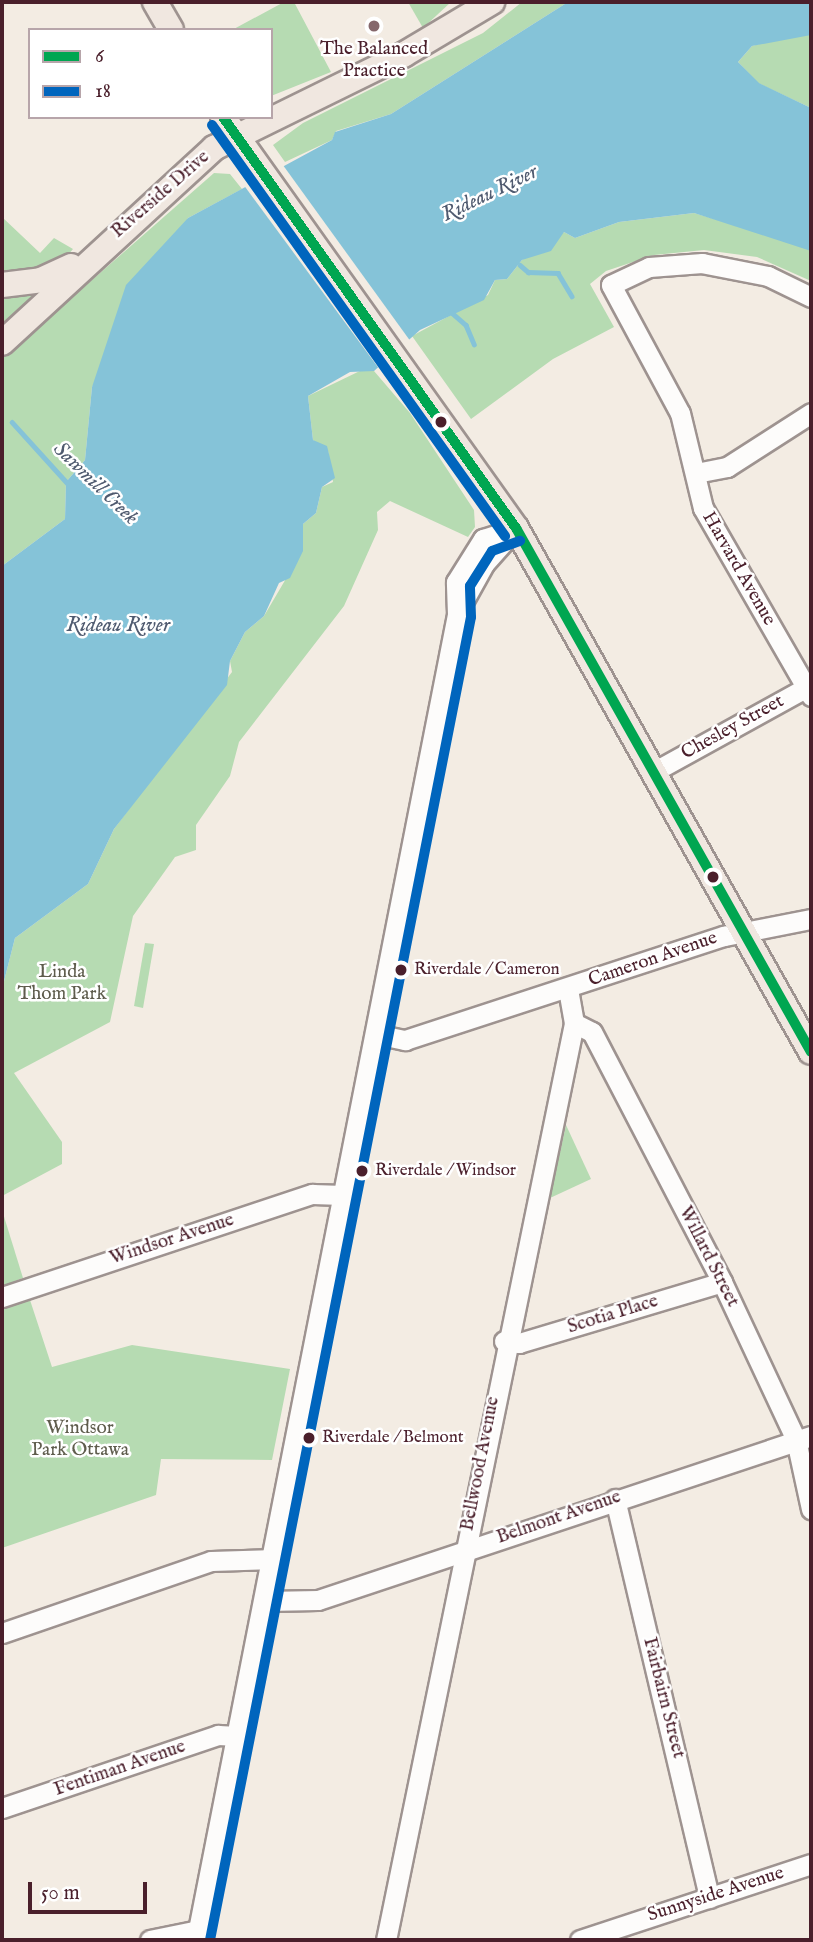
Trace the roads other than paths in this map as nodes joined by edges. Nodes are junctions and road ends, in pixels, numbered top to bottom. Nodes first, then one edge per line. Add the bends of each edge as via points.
1 (155, 2) edge
2 (461, 2) edge
3 (492, 2) edge
4 (170, 28) edge
5 (442, 32) junction
6 (273, 107) edge
7 (246, 119) edge
8 (228, 127) edge
9 (90, 256) junction
10 (2, 285) edge
11 (811, 297) edge
12 (2, 342) edge
13 (811, 413) edge
14 (696, 473) junction
15 (516, 528) junction
16 (809, 690) edge
17 (655, 771) junction
18 (811, 919) edge
19 (746, 931) junction
20 (568, 988) junction
21 (574, 1023) junction
22 (376, 1034) junction
23 (811, 1052) edge
24 (343, 1195) junction
25 (722, 1282) junction
26 (2, 1297) edge
27 (504, 1341) junction
28 (804, 1438) edge
29 (615, 1499) junction
30 (811, 1509) edge
31 (464, 1551) junction
32 (275, 1559) junction
33 (266, 1601) junction
34 (2, 1633) edge
35 (238, 1736) junction
36 (2, 1808) edge
37 (811, 1864) edge
38 (709, 1898) junction
39 (197, 1935) edge
40 (150, 1940) edge
41 (386, 1940) edge
42 (580, 1940) edge

1 - 4 main road
2 - 5 main road
3 - 5 main road, Riverside Drive
5 - 6 main road, Riverside Drive
7 - 8 main road, Riverside Drive
8 - 9 main road, Riverside Drive
8 - 15 main road
9 - 10 main road via 41,281
9 - 12 main road, Riverside Drive
11 - 14 street, Harvard Avenue via 768,276 702,262 649,267 611,285 680,413
13 - 14 street via 727,467
14 - 16 street, Harvard Avenue via 703,508
15 - 17 main road
15 - 22 street via 492,534 470,556 456,582 458,611
16 - 17 street, Chesley Street
17 - 19 main road
18 - 19 street, Cameron Avenue
19 - 20 street, Cameron Avenue
19 - 23 main road
20 - 21 street, Bellwood Avenue
20 - 22 street, Cameron Avenue via 405,1040
21 - 25 street, Willard Street via 592,1032
21 - 27 street, Bellwood Avenue
22 - 24 street
24 - 26 street, Windsor Avenue via 312,1194
24 - 32 street
25 - 27 street, Scotia Place via 519,1343
25 - 28 street, Willard Street
27 - 31 street, Bellwood Avenue
28 - 29 street, Belmont Avenue
28 - 30 street, Willard Street
29 - 31 street, Belmont Avenue
29 - 38 street, Fairbairn Street
31 - 33 street, Belmont Avenue via 318,1600
31 - 41 street, Bellwood Avenue
32 - 33 street
32 - 34 street via 211,1561
33 - 35 street
35 - 36 street, Fentiman Avenue via 218,1735
35 - 39 street
37 - 38 street, Sunnyside Avenue
38 - 42 street, Sunnyside Avenue
39 - 40 street

